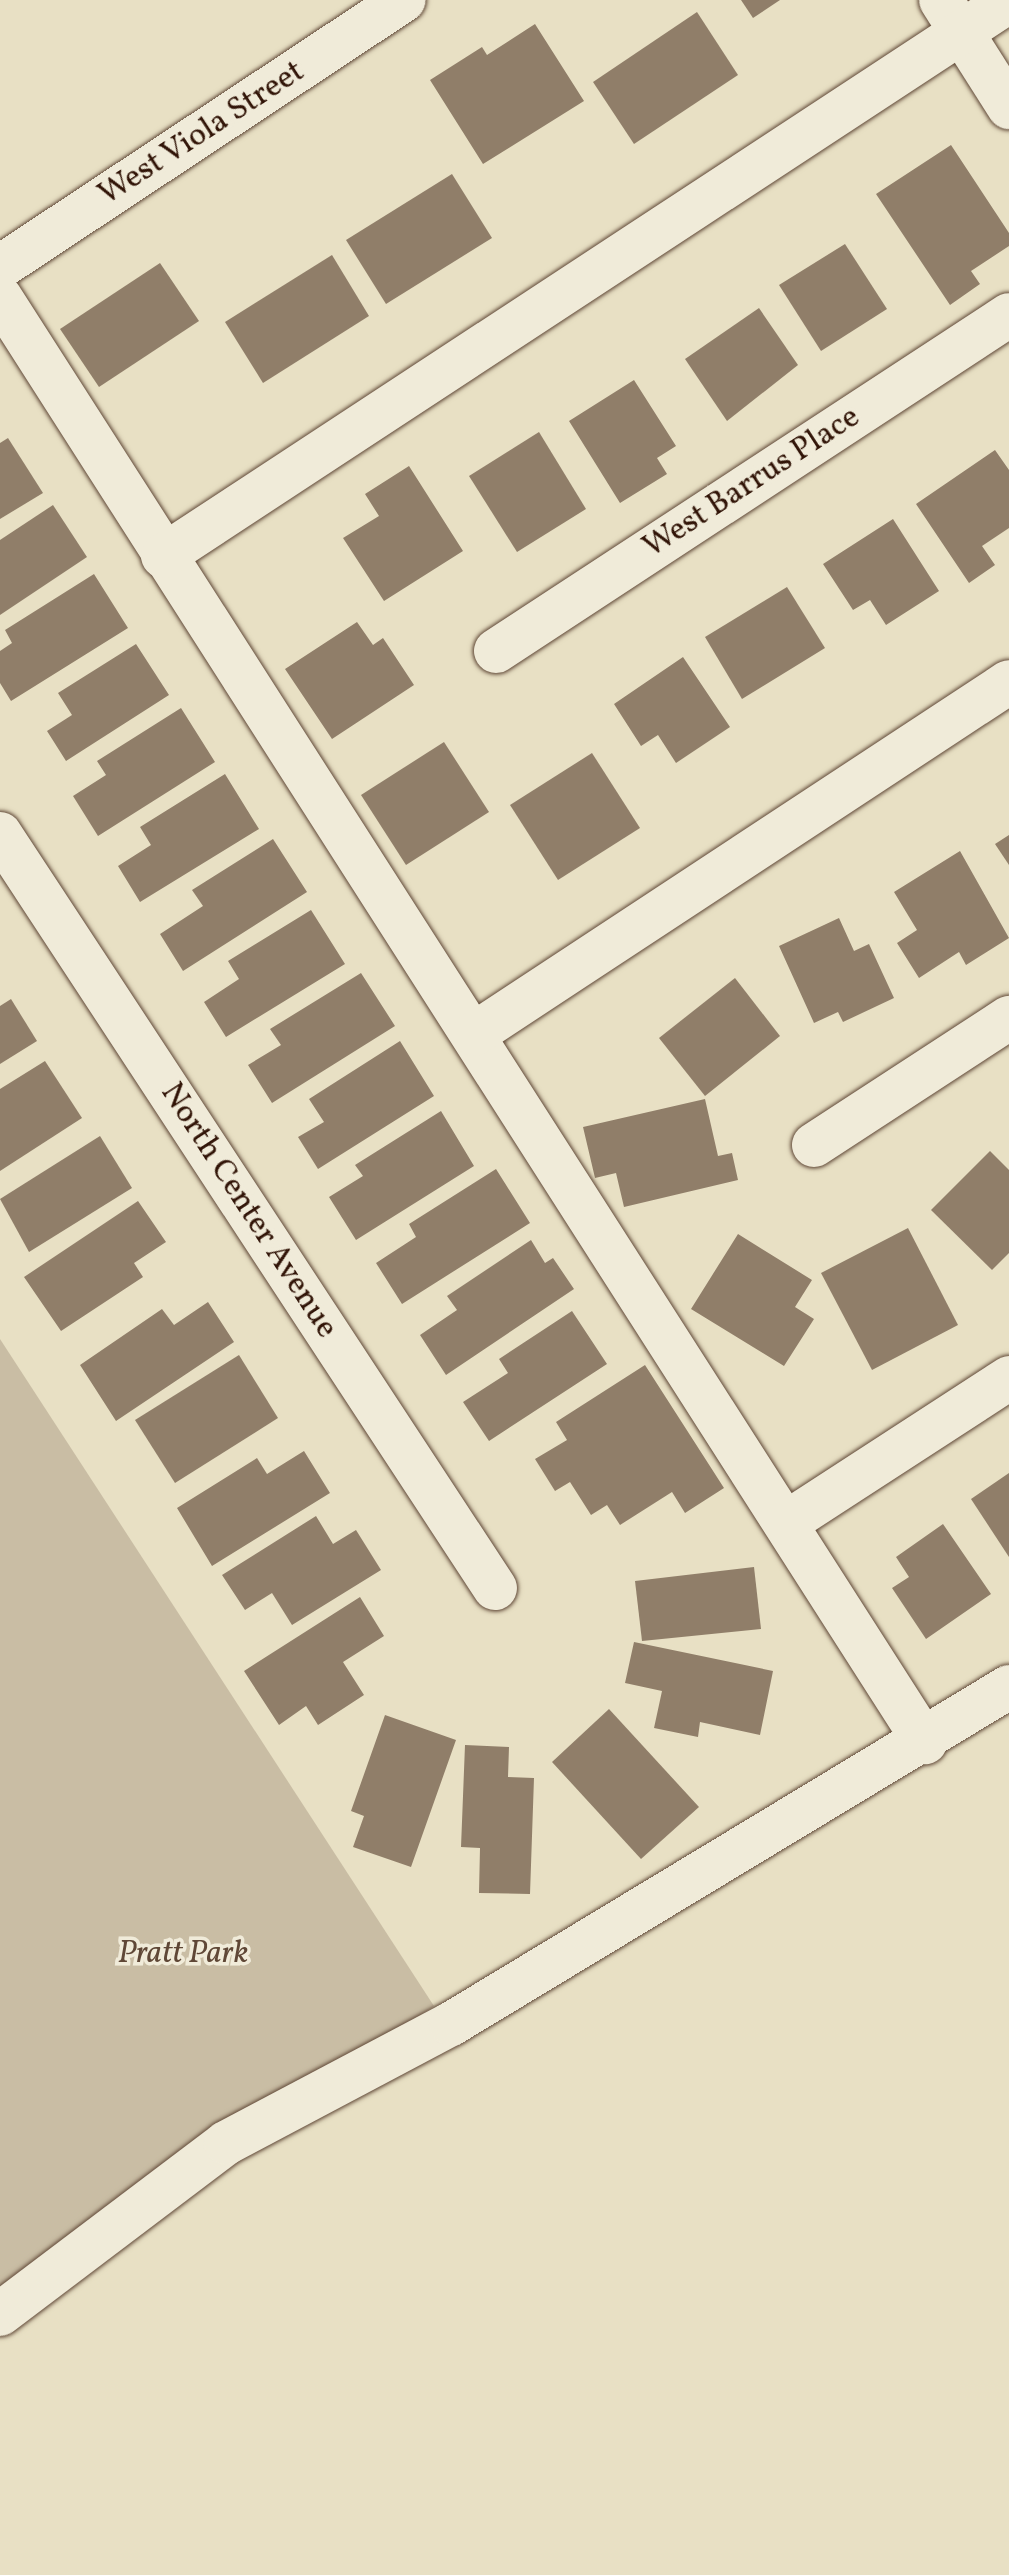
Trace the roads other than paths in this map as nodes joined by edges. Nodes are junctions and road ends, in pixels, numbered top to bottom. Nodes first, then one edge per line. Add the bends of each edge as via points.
1 (404, 0) edge
2 (1009, 1) edge
3 (951, 16) edge
4 (1009, 107) edge
5 (0, 267) edge
6 (0, 297) edge
7 (1009, 315) edge
8 (163, 556) junction
9 (496, 651) dead end
10 (1009, 682) edge
11 (0, 834) edge
12 (1009, 1018) edge
13 (474, 1034) junction
14 (814, 1145) dead end
15 (1009, 1378) edge
16 (786, 1523) junction
17 (495, 1588) dead end
18 (1009, 1687) edge
19 (925, 1742) junction
20 (0, 2314) edge

1 - 5 street, West Viola Street
2 - 3 street
3 - 4 street
3 - 8 street
6 - 8 street
7 - 9 street, West Barrus Place
8 - 13 street
10 - 13 street
11 - 17 street, North Center Avenue
12 - 14 street
13 - 16 street
15 - 16 street
16 - 19 street
18 - 19 street
19 - 20 street via 451,2024 226,2143

